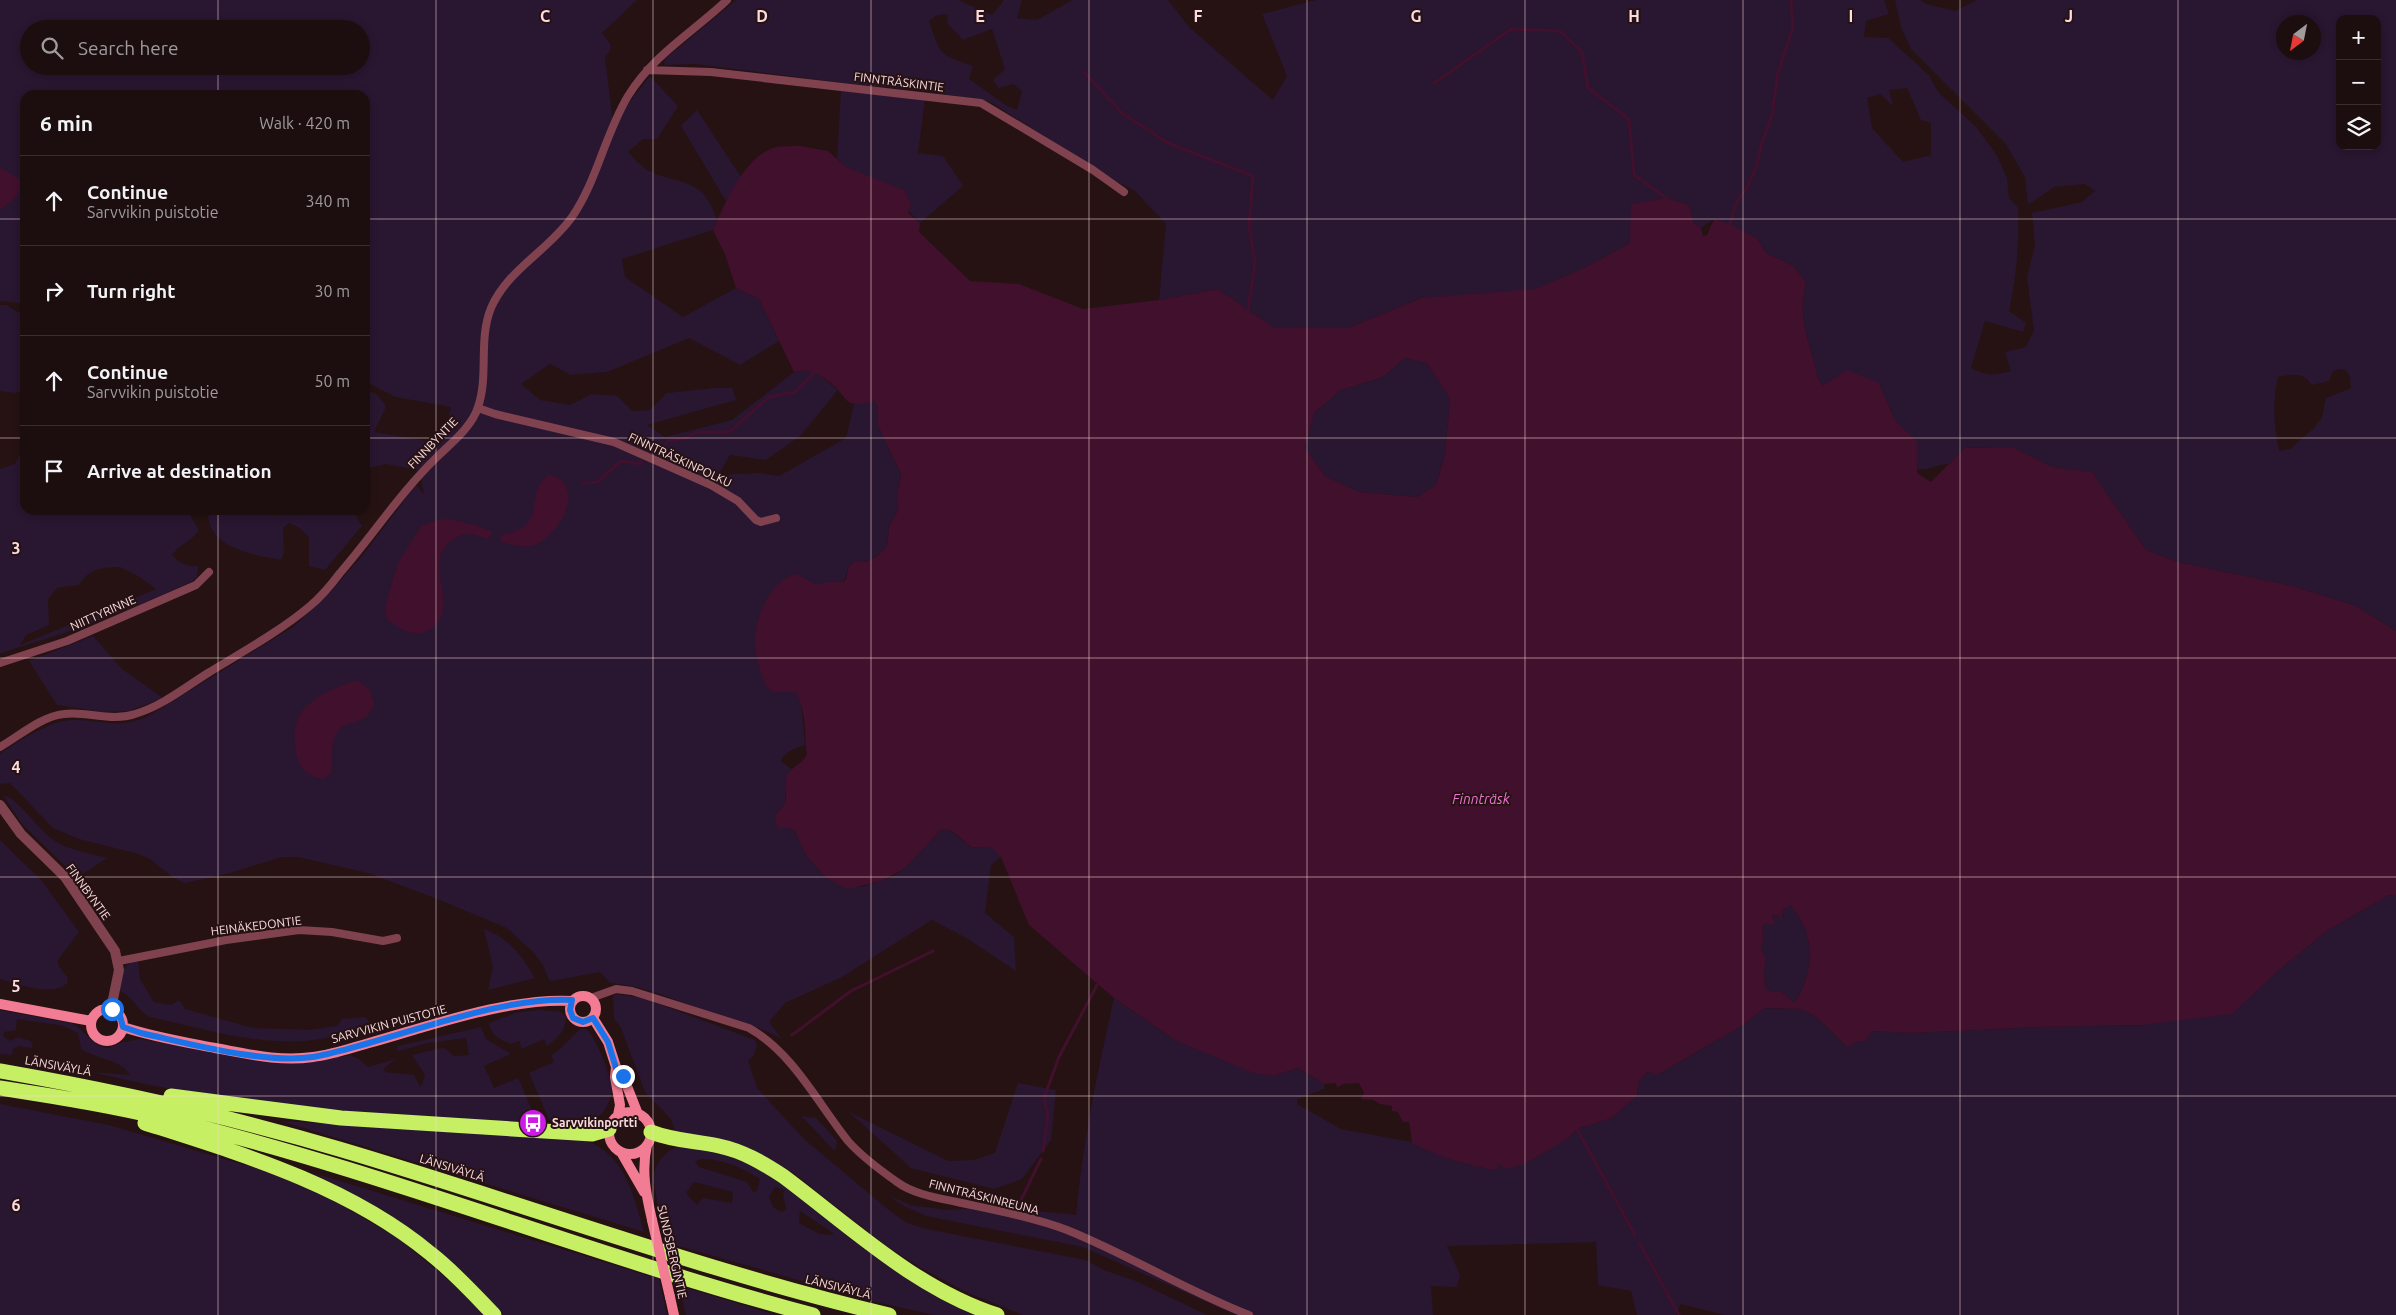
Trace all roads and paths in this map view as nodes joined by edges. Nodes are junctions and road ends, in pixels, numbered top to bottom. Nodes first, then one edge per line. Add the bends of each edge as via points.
1 (727, 0) edge
2 (647, 70) junction
3 (1124, 192) dead end
4 (478, 408) junction
5 (776, 518) dead end
6 (209, 572) dead end
7 (0, 663) edge
8 (0, 747) edge
9 (0, 805) edge
10 (396, 938) dead end
11 (119, 961) junction
12 (591, 998) junction
13 (572, 1000) junction
14 (0, 1004) edge
15 (112, 1009) junction
16 (593, 1018) junction
17 (91, 1021) junction
18 (123, 1027) junction
19 (616, 1068) junction
20 (0, 1071) edge
21 (78, 1085) junction
22 (0, 1088) edge
23 (62, 1098) junction
24 (638, 1114) junction
25 (618, 1115) junction
26 (608, 1129) junction
27 (649, 1139) junction
28 (621, 1152) junction
29 (646, 1195) junction
30 (494, 1315) edge
31 (674, 1315) edge
32 (813, 1315) edge
33 (889, 1315) edge
34 (998, 1315) edge
35 (1249, 1315) edge

1 - 2 street, FINNBYNTIE
2 - 3 street, FINNTRÄSKINTIE via 711,72 981,103
2 - 4 street, FINNBYNTIE via 613,124 581,201 571,217 552,240 513,274 491,308 484,336 482,392
4 - 5 street, FINNTRÄSKINPOLKU via 614,442 711,485 738,501 756,520
4 - 8 street, FINNBYNTIE via 468,425 401,496 326,590 288,623 176,695 146,710 114,718 60,714
6 - 7 street, NIITTYRINNE via 196,585 95,629
9 - 11 street, FINNBYNTIE via 21,834 65,878
10 - 11 street, HEINÄKEDONTIE via 383,941 332,932 297,931 216,942
11 - 15 street
12 - 13 main road via 582,996
12 - 16 main road via 597,1010
12 - 35 street, FINNTRÄSKINREUNA via 616,989 632,991 749,1028 764,1037 787,1059 849,1142 898,1184 928,1196 1066,1230
13 - 16 main road via 570,1010 576,1020 586,1022
13 - 18 main road, SARVVIKIN PUISTOTIE via 525,1003 330,1053 291,1059 181,1042
14 - 17 main road
15 - 17 main road via 101,1010
15 - 18 main road via 120,1016
16 - 19 main road via 608,1042
17 - 18 main road via 92,1032 106,1041 117,1037
19 - 24 main road via 623,1076
19 - 25 main road
20 - 21 highway, LÄNSIVÄYLÄ
21 - 26 highway via 341,1118 592,1134
21 - 33 highway, LÄNSIVÄYLÄ via 176,1106 337,1148 778,1286
22 - 23 highway
23 - 30 highway via 236,1152 321,1186 409,1237 452,1272
23 - 32 highway via 171,1120 318,1160
24 - 25 main road
24 - 27 main road via 647,1121
25 - 26 main road
26 - 28 main road via 611,1143
27 - 28 main road via 635,1154
27 - 29 main road, SUNDSBERGINTIE via 643,1163
27 - 34 highway via 668,1138 720,1146 764,1164 906,1268 957,1298
28 - 29 main road, SUNDSBERGINTIE
29 - 31 main road, SUNDSBERGINTIE, bridge

